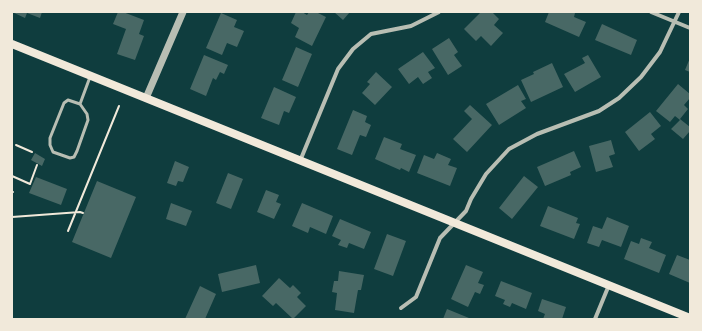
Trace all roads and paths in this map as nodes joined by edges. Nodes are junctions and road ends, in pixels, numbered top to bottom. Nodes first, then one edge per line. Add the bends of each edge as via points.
1 (183, 12) edge
2 (439, 12) edge
3 (651, 12) edge
4 (679, 12) edge
5 (675, 22) junction
6 (690, 28) edge
7 (12, 44) edge
8 (91, 76) junction
9 (146, 98) junction
10 (80, 104) junction
11 (119, 106) dead end
12 (16, 145) dead end
13 (32, 152) dead end
14 (300, 161) junction
15 (37, 165) dead end
16 (12, 176) edge
17 (76, 212) junction
18 (84, 213) dead end
19 (12, 217) edge
20 (454, 223) junction
21 (68, 232) dead end
22 (609, 285) junction
23 (401, 308) dead end
24 (690, 318) edge
25 (595, 319) edge

1 - 9 street
2 - 14 street via 411,26 371,34 353,49 338,69
3 - 5 street
4 - 5 street
5 - 6 street
5 - 20 street via 660,52 641,77 620,98 599,111 537,134 509,149 486,174 466,211
7 - 8 main road
8 - 9 main road
8 - 10 lane
9 - 14 main road
10 - 10 lane via 68,100 64,103 50,138 53,152 70,158 77,151 88,120
11 - 17 path
12 - 13 path
14 - 20 main road
15 - 16 path via 30,184
17 - 18 path
17 - 19 path
17 - 21 path
20 - 22 main road
20 - 23 street via 440,238 416,297
22 - 24 main road
22 - 25 street

